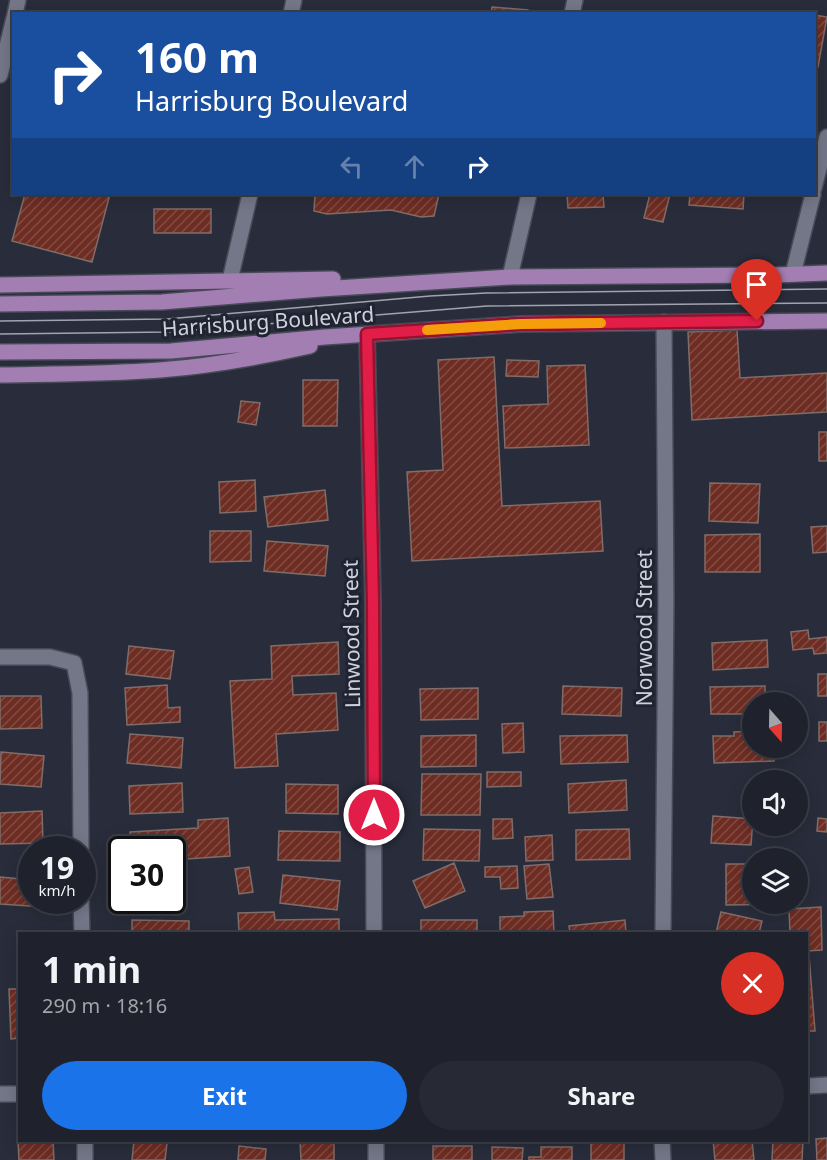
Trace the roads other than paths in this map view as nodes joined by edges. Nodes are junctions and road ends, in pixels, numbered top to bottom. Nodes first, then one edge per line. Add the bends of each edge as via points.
1 (12, 26) edge
2 (0, 75) edge
3 (827, 137) edge
4 (816, 180) edge
5 (250, 195) edge
6 (529, 195) edge
7 (813, 195) edge
8 (827, 273) edge
9 (793, 274) junction
10 (510, 277) junction
11 (230, 280) junction
12 (0, 285) edge
13 (0, 304) edge
14 (827, 321) edge
15 (664, 322) junction
16 (367, 334) junction
17 (0, 352) edge
18 (0, 375) edge
19 (0, 657) edge
20 (81, 836) edge
21 (81, 914) edge
22 (82, 932) edge
23 (374, 932) edge
24 (663, 932) edge
25 (827, 1085) edge
26 (808, 1086) edge
27 (0, 1094) edge
28 (18, 1094) edge
29 (85, 1142) edge
30 (376, 1142) edge
31 (662, 1142) edge
32 (85, 1160) edge
33 (376, 1160) edge
34 (663, 1160) edge

1 - 2 street
3 - 4 street
5 - 11 street
6 - 10 street
7 - 9 street
8 - 9 main road, Harrisburg Boulevard
9 - 10 main road, Harrisburg Boulevard
10 - 11 main road
10 - 13 main road, Harrisburg Boulevard via 162,302
11 - 12 main road
14 - 15 main road, Harrisburg Boulevard
15 - 16 main road, Harrisburg Boulevard via 521,324
15 - 24 street, Norwood Street
16 - 17 main road, Harrisburg Boulevard via 171,351
16 - 18 main road via 182,368 110,374
16 - 23 street, Linwood Street
19 - 20 street via 50,657 74,663 80,693
21 - 22 street
25 - 26 street
27 - 28 street
29 - 32 street
30 - 33 street
31 - 34 street

